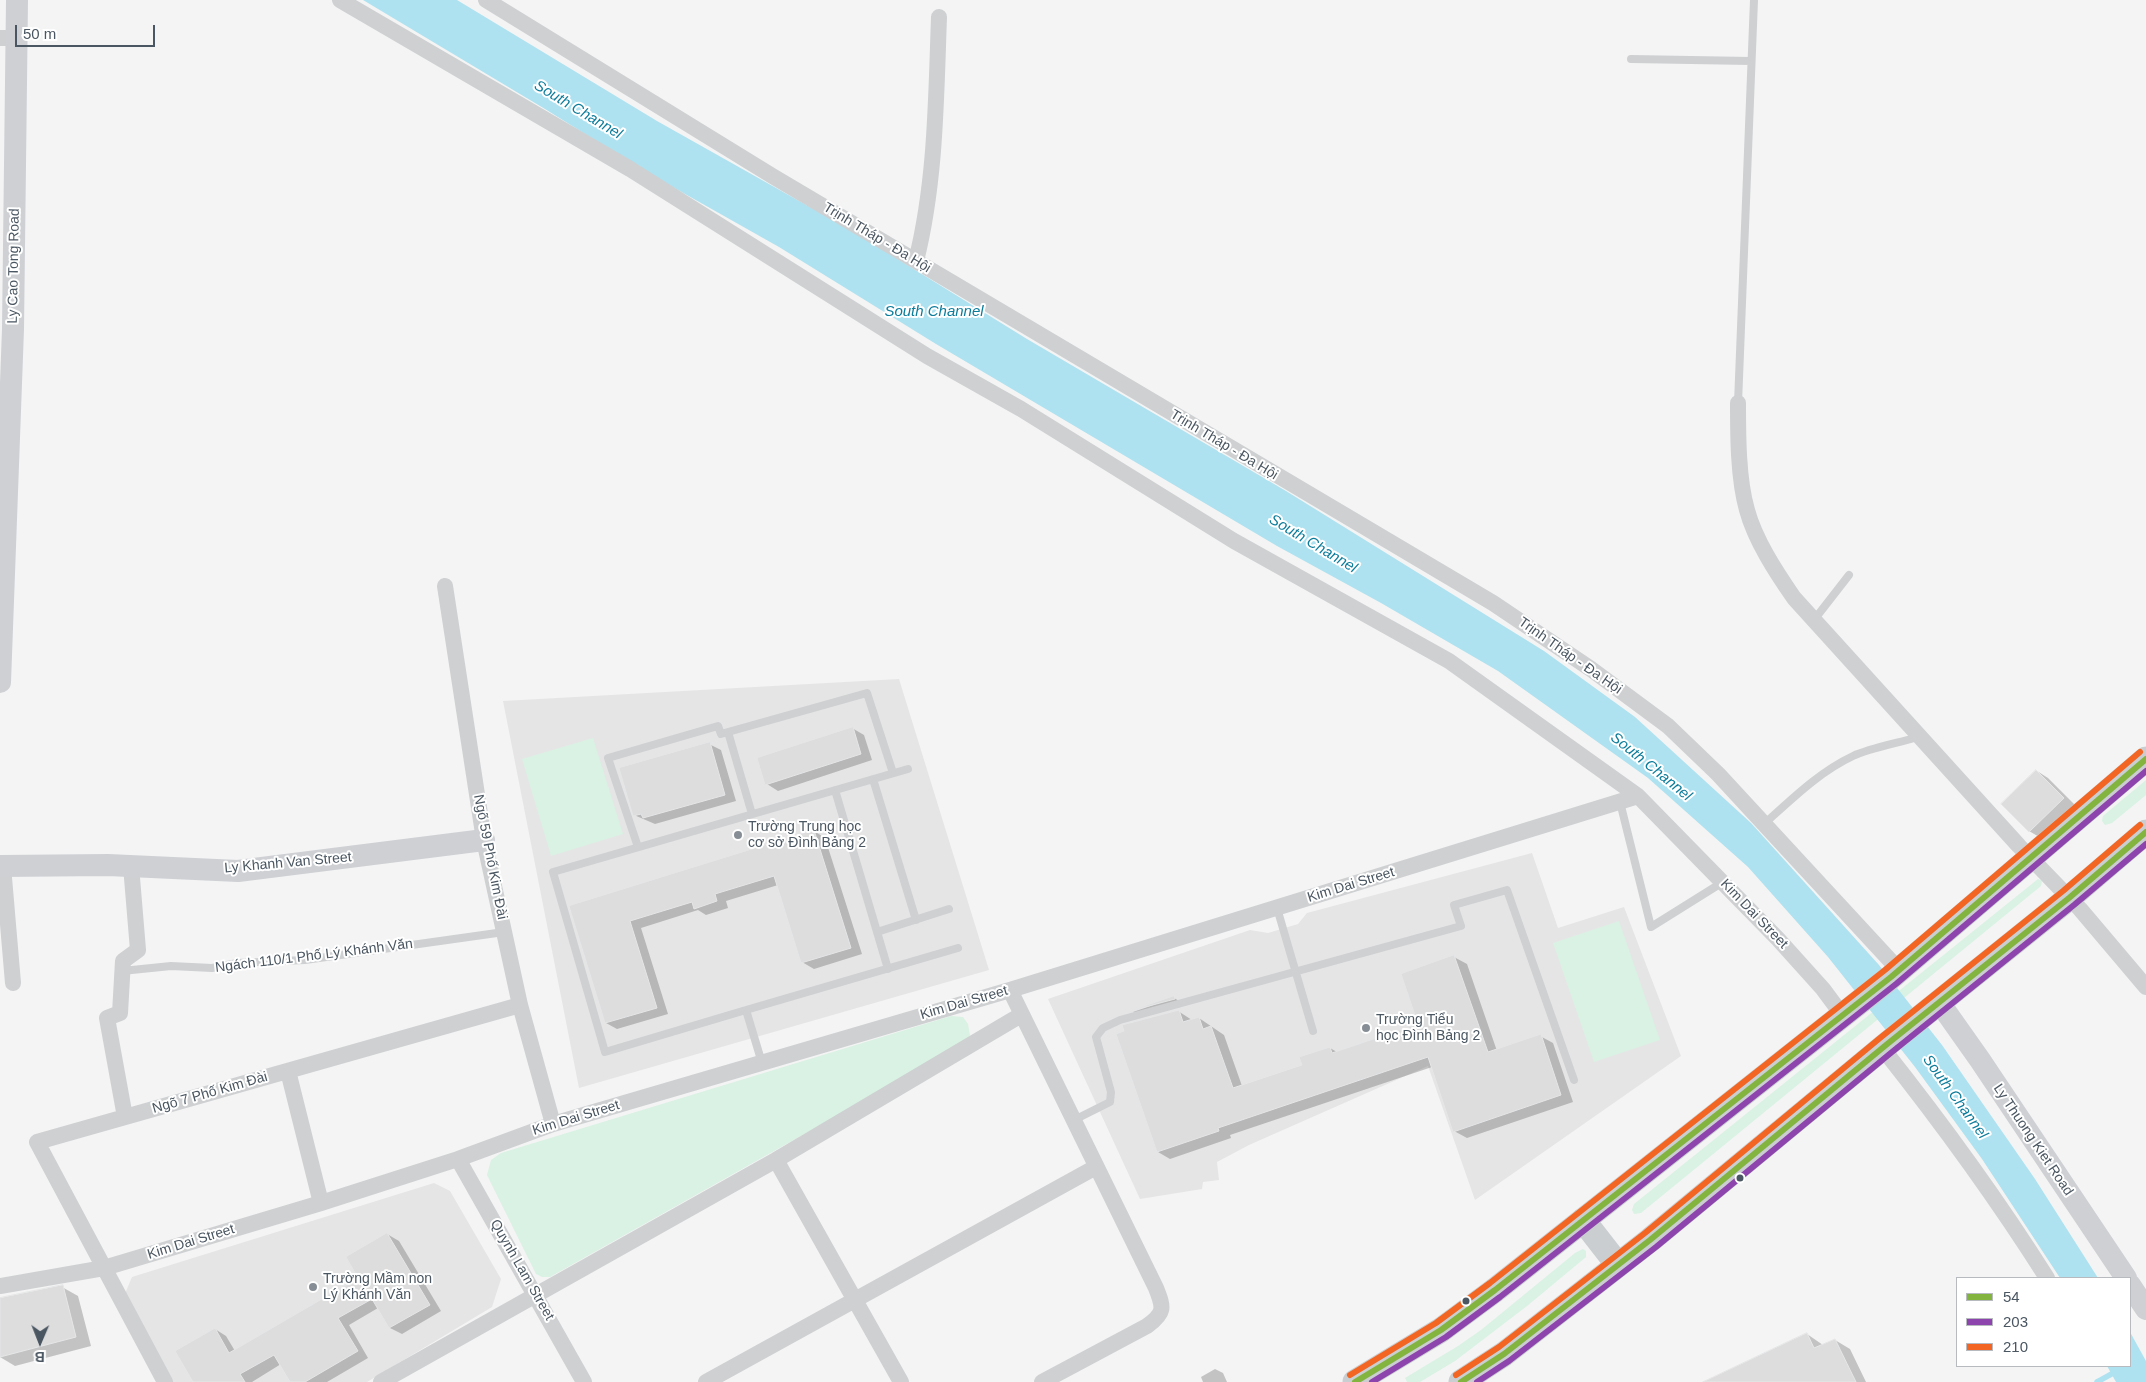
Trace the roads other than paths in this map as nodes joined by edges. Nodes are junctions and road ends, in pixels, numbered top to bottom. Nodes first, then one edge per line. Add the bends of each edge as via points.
1 (16, 0) edge
2 (340, 0) edge
3 (486, 0) edge
4 (1754, 0) edge
5 (939, 16) dead end
6 (8, 38) edge
7 (1631, 59) dead end
8 (1751, 61) junction
9 (916, 261) junction
10 (1738, 403) joint
11 (1849, 575) dead end
12 (445, 586) dead end
13 (1814, 620) junction
14 (0, 682) edge
15 (728, 732) junction
16 (1921, 736) junction
17 (2146, 759) edge
18 (908, 768) dead end
19 (893, 773) junction
20 (873, 779) junction
21 (835, 790) junction
22 (1638, 796) junction
23 (1620, 802) junction
24 (752, 814) junction
25 (1764, 824) junction
26 (2146, 832) edge
27 (484, 840) junction
28 (638, 847) junction
29 (2030, 857) junction
30 (2, 866) edge
31 (131, 866) junction
32 (1723, 882) junction
33 (2069, 898) junction
34 (1277, 908) junction
35 (949, 909) dead end
36 (916, 920) junction
37 (504, 932) junction
38 (877, 932) junction
39 (958, 948) dead end
40 (888, 969) junction
41 (122, 971) junction
42 (1296, 972) junction
43 (1895, 974) junction
44 (12, 983) dead end
45 (2146, 987) edge
46 (1010, 990) junction
47 (520, 1006) junction
48 (1932, 1008) junction
49 (746, 1010) junction
50 (1848, 1012) junction
51 (1021, 1014) junction
52 (1313, 1031) dead end
53 (1884, 1047) junction
54 (762, 1063) junction
55 (288, 1071) junction
56 (1574, 1080) dead end
57 (125, 1117) junction
58 (1074, 1120) junction
59 (553, 1124) junction
60 (458, 1159) junction
61 (776, 1160) junction
62 (1096, 1167) junction
63 (321, 1203) junction
64 (1583, 1220) junction
65 (1618, 1265) junction
66 (104, 1268) junction
67 (2046, 1277) edge
68 (2125, 1277) edge
69 (0, 1286) edge
70 (2131, 1286) edge
71 (536, 1294) junction
72 (855, 1299) junction
73 (2146, 1309) edge
74 (165, 1382) edge
75 (380, 1382) edge
76 (584, 1382) edge
77 (706, 1382) edge
78 (901, 1382) edge
79 (1042, 1382) edge
80 (1355, 1382) edge
81 (1462, 1382) edge

1 - 6 main road, Ly Cao Tong Road
2 - 22 street via 630,169 927,356 1021,409 1234,541 1449,661
3 - 9 street, Trịnh Tháp - Đa Hội
4 - 8 lane
5 - 9 street via 932,174 926,224
6 - 14 main road, Ly Cao Tong Road via 13,329
7 - 8 lane
8 - 10 lane
9 - 25 street, Trịnh Tháp - Đa Hội via 1493,603 1591,668 1668,726
10 - 13 street via 1747,512 1777,574
11 - 13 lane
12 - 27 street, Ngõ 59 Phố Kim Đài
13 - 16 street
15 - 19 lane via 868,693
15 - 24 lane
15 - 28 lane via 721,734 718,726 608,758
16 - 25 lane via 1855,755 1829,769
16 - 29 street
17 - 29 main road
18 - 19 lane
19 - 20 lane
20 - 21 lane
20 - 36 lane
21 - 24 lane
21 - 38 lane
22 - 23 street, Kim Dai Street
22 - 32 street, Kim Dai Street
23 - 32 lane via 1651,927
23 - 34 street, Kim Dai Street
24 - 28 lane
25 - 43 street, Trịnh Tháp - Đa Hội
26 - 33 main road
27 - 31 main road, Ly Khanh Van Street via 238,871
27 - 37 street, Ngõ 59 Phố Kim Đài
28 - 49 lane via 553,872 605,1052
29 - 33 street
29 - 43 main road
30 - 31 main road, Ly Khanh Van Street
30 - 44 street
31 - 41 street via 138,950 123,961
32 - 50 street, Kim Dai Street
33 - 45 street
33 - 48 main road
34 - 42 lane
34 - 46 street, Kim Dai Street
35 - 36 lane
36 - 38 lane
37 - 41 lane, Ngách 110/1 Phố Lý Khánh Văn via 305,960
37 - 47 street, Ngõ 59 Phố Kim Đài
38 - 40 lane
39 - 40 lane
40 - 49 lane
41 - 57 street via 120,1013 107,1018
42 - 52 lane
42 - 56 lane via 1461,926 1454,905 1507,890
42 - 58 lane via 1120,1020 1103,1028 1096,1037 1111,1092 1110,1102
43 - 50 main road
46 - 51 street
46 - 54 street, Kim Dai Street
47 - 55 street, Ngõ 7 Phố Kim Đài
47 - 59 street, Ngõ 59 Phố Kim Đài
48 - 53 main road
48 - 68 main road, Ly Thuong Kiet Road via 1980,1060
49 - 54 lane
50 - 64 main road
51 - 58 street
51 - 61 street
53 - 65 main road
53 - 67 street via 2018,1232
54 - 59 street, Kim Dai Street
55 - 57 street, Ngõ 7 Phố Kim Đài
55 - 63 street
57 - 66 street, Ngõ 7 Phố Kim Đài via 37,1142
58 - 62 street
59 - 60 street, Kim Dai Street
60 - 63 street, Kim Dai Street
60 - 71 street, Quynh Lam Street
61 - 71 street
61 - 72 street
62 - 72 street
62 - 79 street via 1156,1288 1161,1314 1147,1326
63 - 66 street, Kim Dai Street
64 - 65 main road
64 - 80 main road via 1472,1309
65 - 81 main road via 1504,1354
66 - 69 street, Kim Dai Street
66 - 74 street
70 - 73 main road
71 - 75 street
71 - 76 street, Quynh Lam Street
72 - 77 street
72 - 78 street

